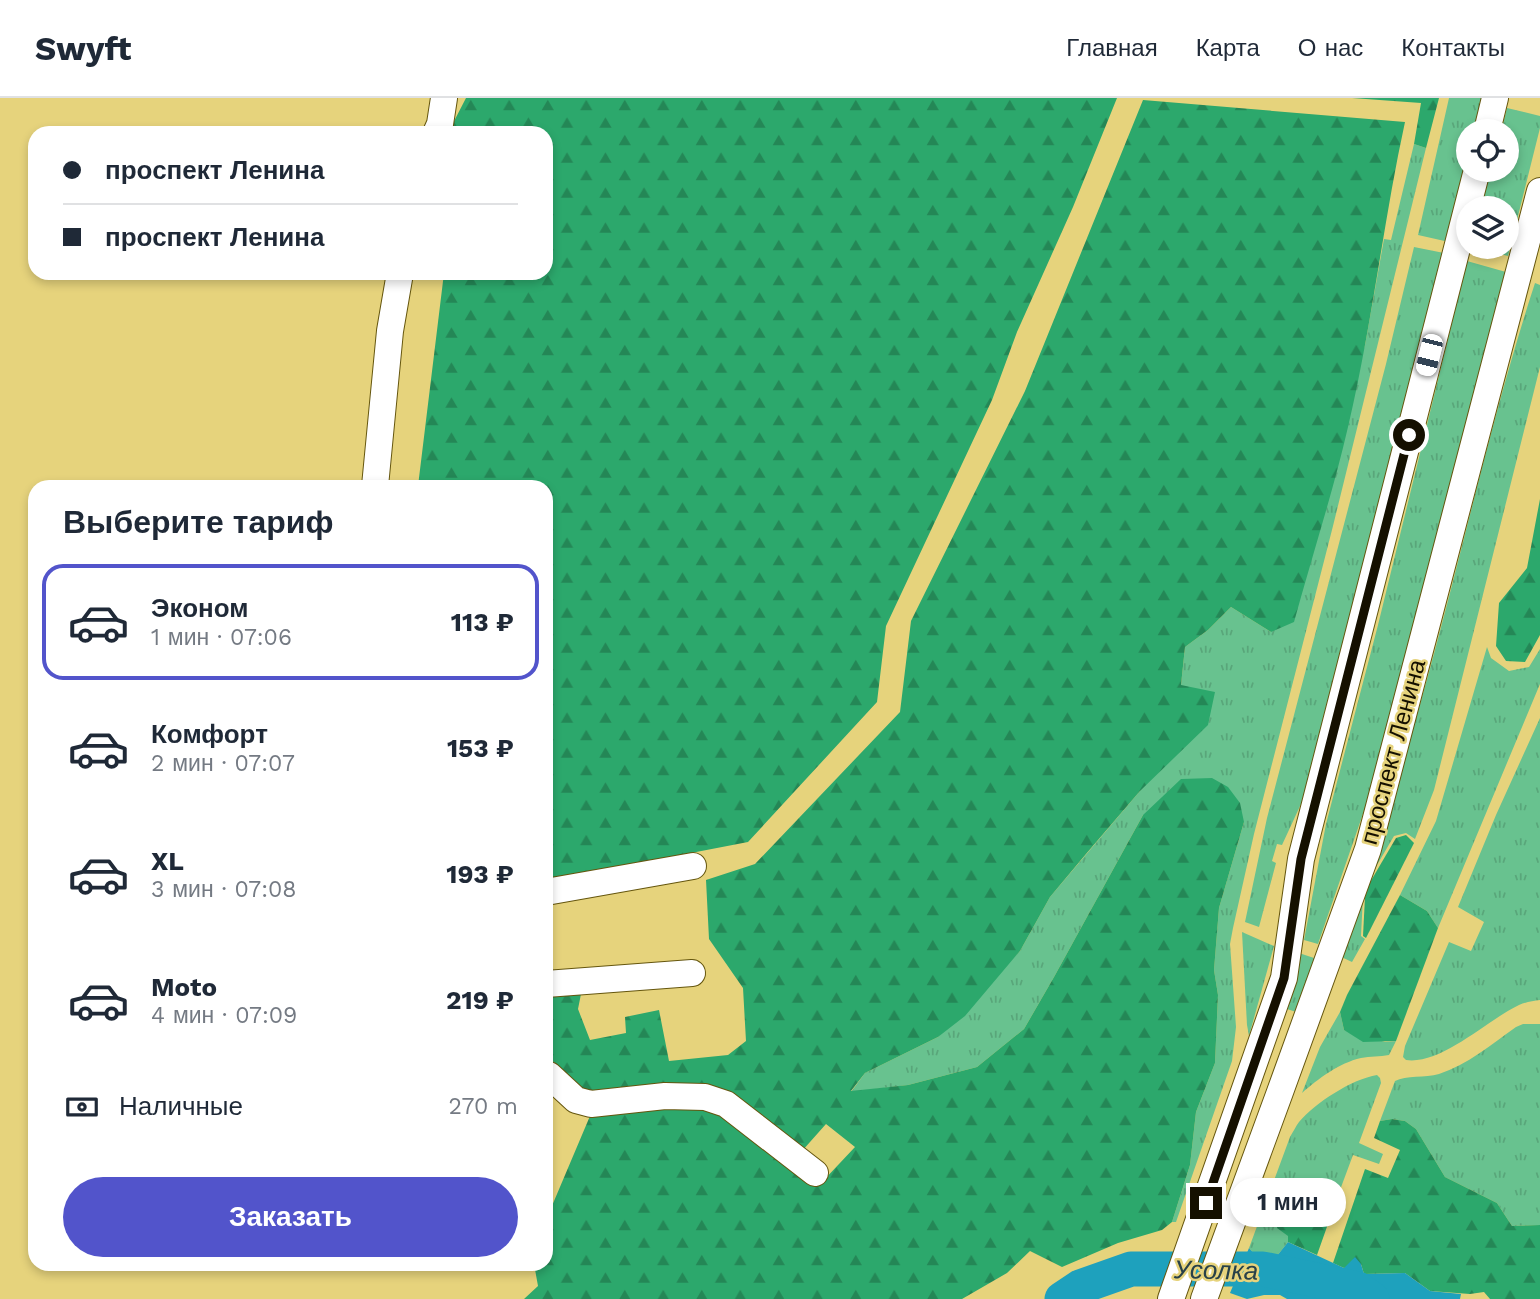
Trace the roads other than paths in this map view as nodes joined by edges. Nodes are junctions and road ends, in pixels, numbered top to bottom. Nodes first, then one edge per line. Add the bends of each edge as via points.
1 (444, 98) edge
2 (1495, 98) edge
3 (1489, 119) edge
4 (439, 126) edge
5 (1474, 182) edge
6 (1540, 191) edge
7 (399, 280) edge
8 (375, 480) edge
9 (693, 866) dead end
10 (553, 891) edge
11 (692, 973) dead end
12 (553, 983) edge
13 (553, 1079) edge
14 (815, 1173) dead end
15 (1171, 1299) edge
16 (1204, 1299) edge

1 - 4 street
2 - 3 street
5 - 15 street via 1301,859 1284,978
6 - 16 street, проспект Ленина via 1367,849
7 - 8 street
9 - 10 street
11 - 12 street
13 - 14 street via 576,1100 591,1104 665,1096 705,1097 726,1104

